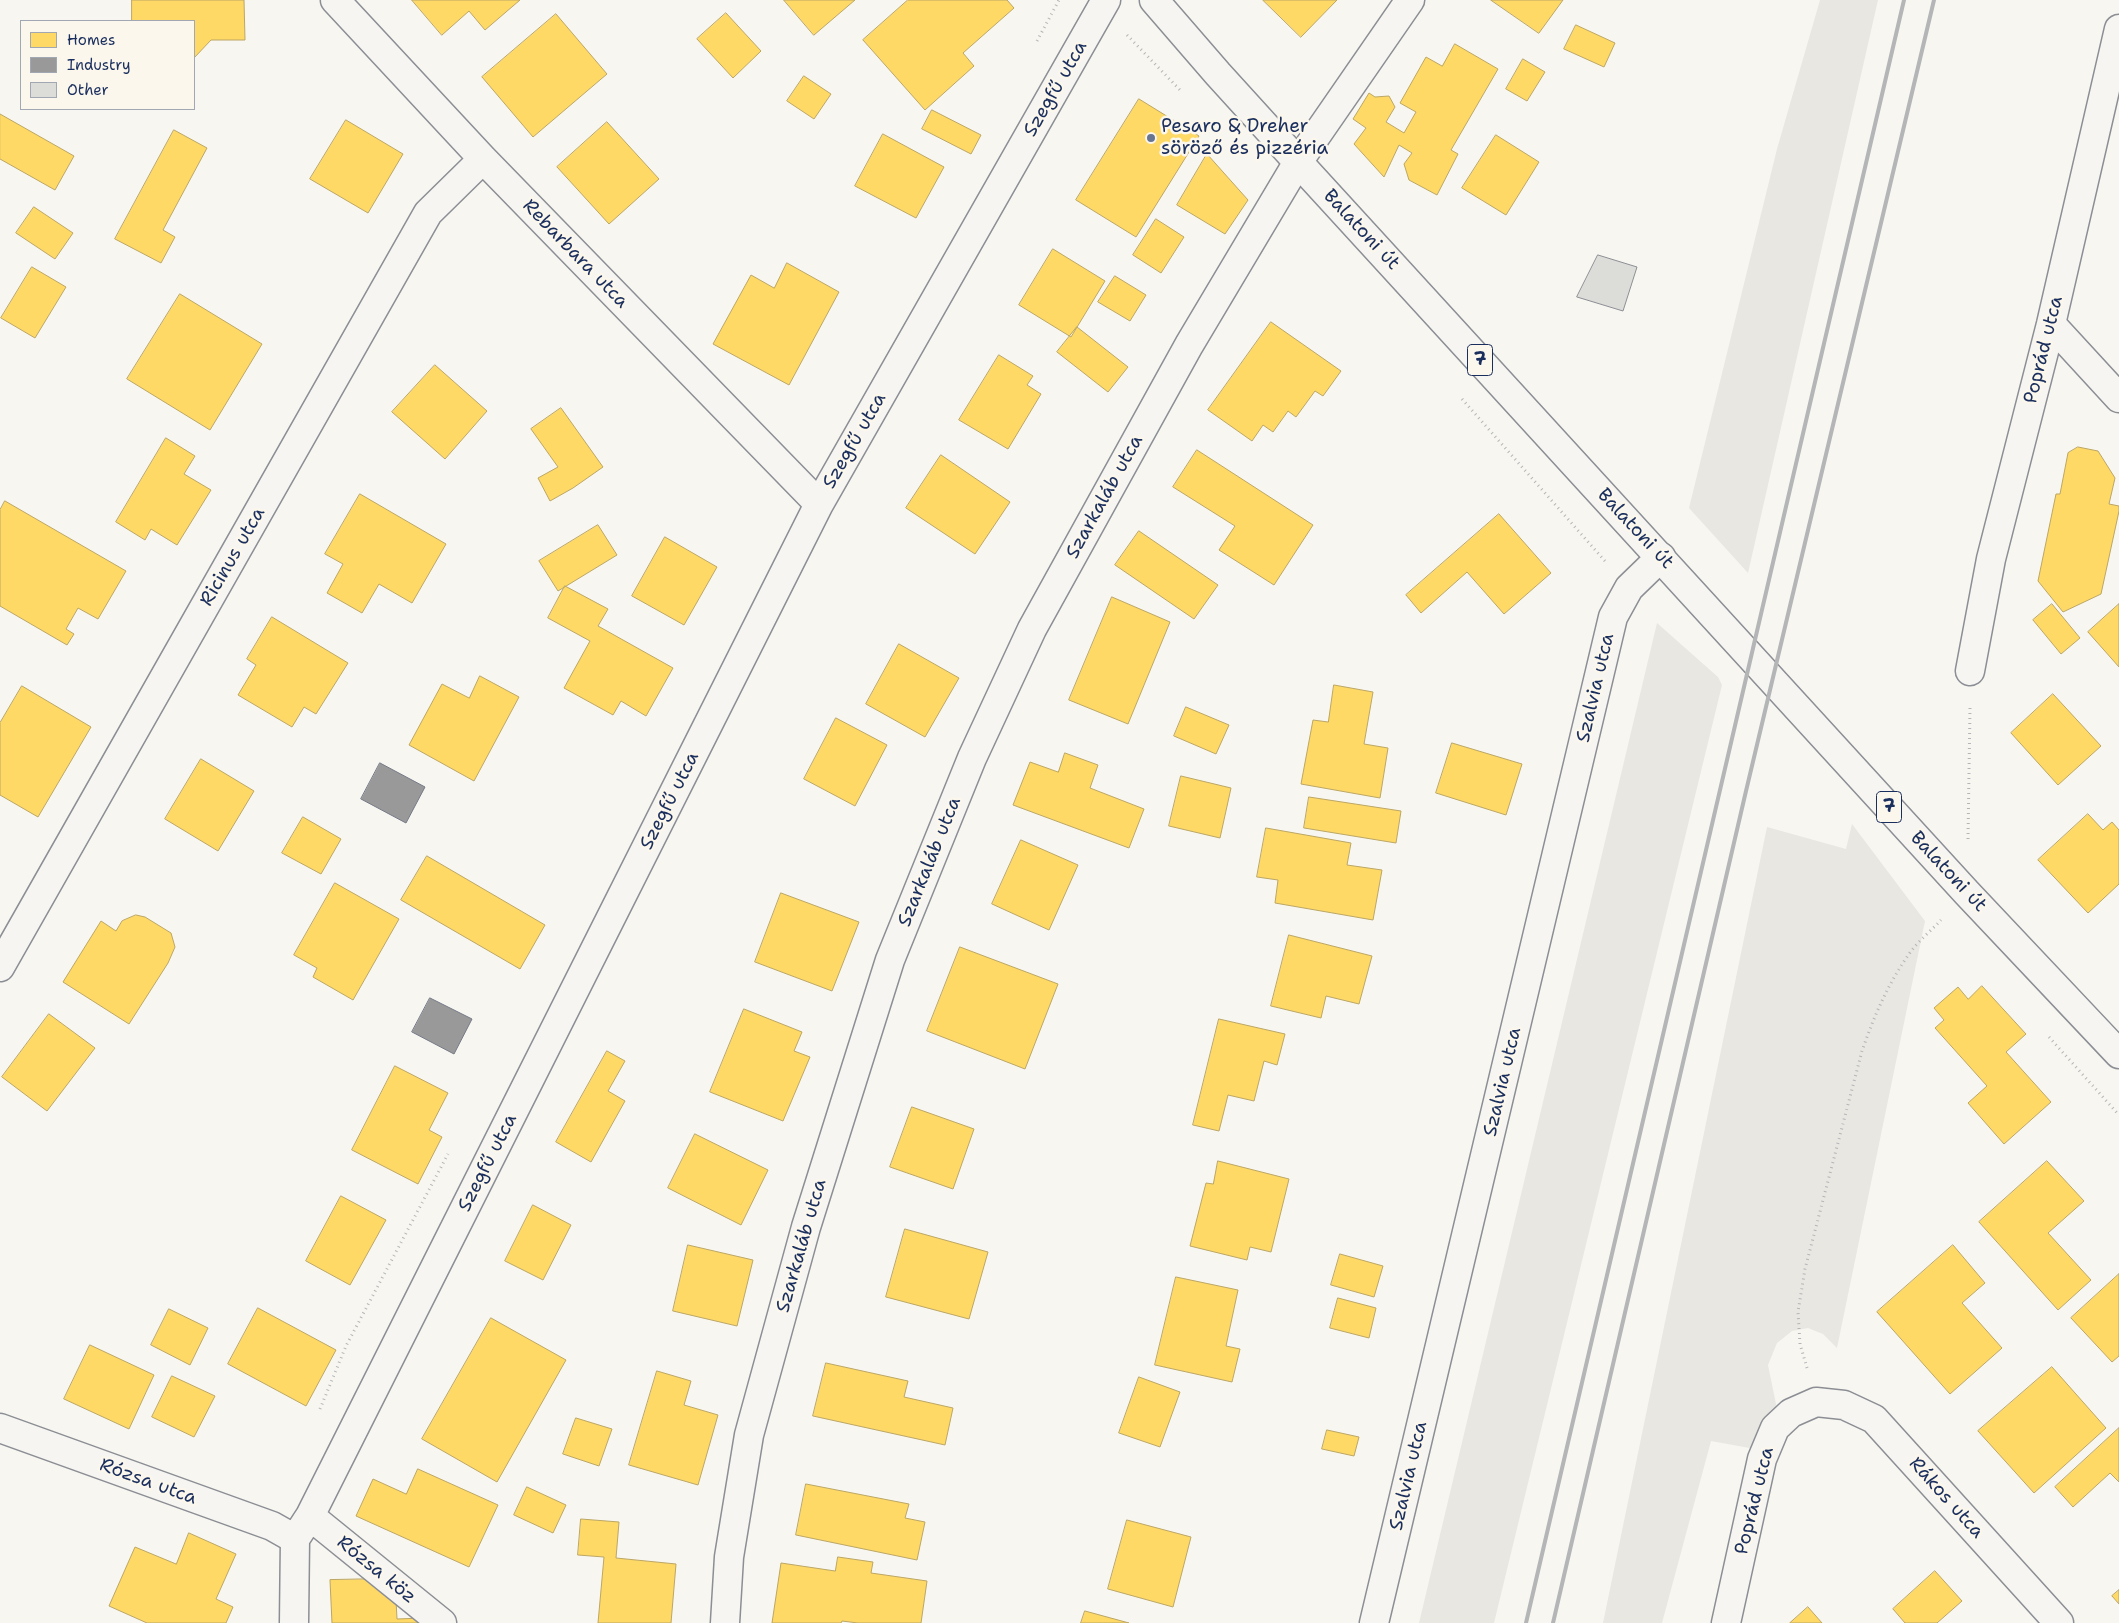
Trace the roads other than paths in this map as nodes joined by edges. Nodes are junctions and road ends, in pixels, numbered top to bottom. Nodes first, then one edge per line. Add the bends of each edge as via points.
1 (335, 0) edge
2 (1106, 0) edge
3 (1154, 0) edge
4 (1410, 0) edge
5 (2119, 29) edge
6 (483, 159) junction
7 (1298, 162) junction
8 (2051, 324) junction
9 (2119, 398) edge
10 (820, 504) junction
11 (1661, 558) junction
12 (1970, 671) dead end
13 (0, 967) edge
14 (2119, 1054) edge
15 (1816, 1402) joint
16 (0, 1428) edge
17 (310, 1516) junction
18 (295, 1539) junction
19 (294, 1623) edge
20 (442, 1623) edge
21 (725, 1623) edge
22 (1374, 1623) edge
23 (1726, 1623) edge
24 (2059, 1623) edge

1 - 6 street, Rebarbara utca
2 - 10 street, Szegfű utca
3 - 7 street, Balatoni út / 7
4 - 7 street, Szarkaláb utca
5 - 8 street, Poprád utca
6 - 10 street, Rebarbara utca
6 - 13 street, Ricinus utca via 428,213
7 - 11 street, Balatoni út / 7
7 - 21 street, Szarkaláb utca via 1188,345 1032,629 972,758 890,960 806,1227 749,1435 729,1557
8 - 9 street
8 - 12 street, Poprád utca via 1991,559
10 - 17 street, Szegfű utca
11 - 14 street, Balatoni út / 7
11 - 22 street, Szalvia utca via 1629,588 1613,617
15 - 23 street, Poprád utca via 1791,1413 1775,1428 1762,1459
15 - 24 street, Rákos utca via 1844,1405 1874,1419
16 - 18 street, Rózsa utca via 272,1526
17 - 18 street, Szegfű utca
17 - 20 street, Rózsa köz
18 - 19 street

